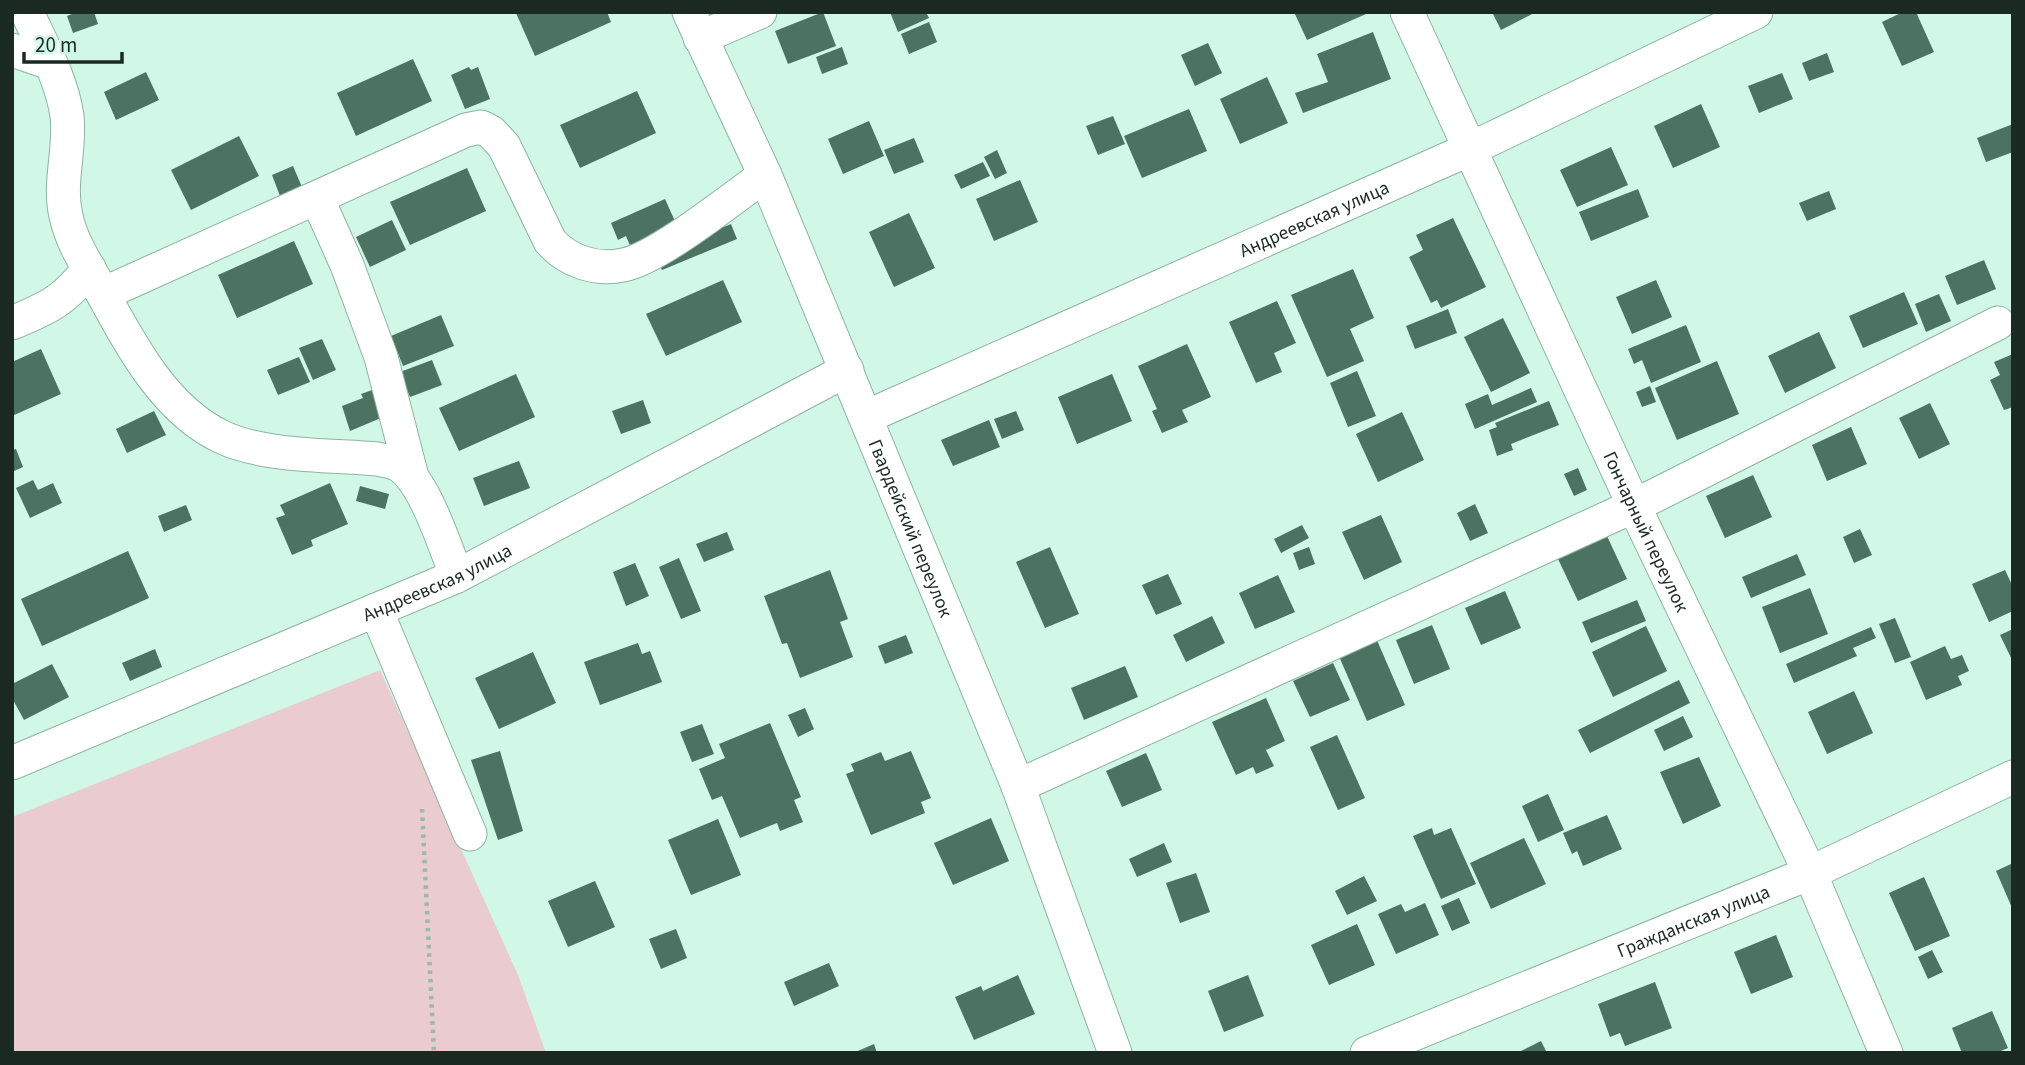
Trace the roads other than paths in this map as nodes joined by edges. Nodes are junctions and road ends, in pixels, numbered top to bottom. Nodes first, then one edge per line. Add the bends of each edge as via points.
1 (27, 12) edge
2 (761, 12) edge
3 (1407, 12) edge
4 (1756, 12) edge
5 (694, 25) edge
6 (12, 50) edge
7 (50, 63) junction
8 (1470, 149) junction
9 (765, 175) junction
10 (317, 198) junction
11 (96, 281) junction
12 (12, 323) edge
13 (1998, 323) dead end
14 (847, 370) junction
15 (866, 416) junction
16 (412, 477) junction
17 (1634, 506) junction
18 (457, 576) junction
19 (376, 610) junction
20 (12, 764) edge
21 (2013, 777) edge
22 (1018, 786) junction
23 (470, 834) dead end
24 (1810, 873) junction
25 (1115, 1053) edge
26 (1367, 1053) edge
27 (1886, 1053) edge

1 - 7 street
2 - 5 street
3 - 8 street, Гончарный переулок
4 - 8 street, Андреевская улица
5 - 9 street, Гвардейский переулок
6 - 7 street
7 - 11 street via 67,117 65,213
8 - 15 street, Андреевская улица
8 - 17 street, Гончарный переулок
9 - 10 street via 689,230 627,265 611,267 562,254 550,241 499,138 481,127
9 - 14 street, Гвардейский переулок
10 - 11 street
10 - 16 street via 381,356
11 - 12 street
11 - 16 street via 148,369 176,401 211,430 254,448 378,459 397,464
13 - 17 street
14 - 15 street, Гвардейский переулок
14 - 18 street, Андреевская улица
15 - 22 street, Гвардейский переулок
16 - 18 street
17 - 22 street
17 - 24 street, Гончарный переулок
18 - 19 street, Андреевская улица
19 - 20 street, Андреевская улица
19 - 23 street
21 - 24 street, Гражданская улица
22 - 25 street, Гвардейский переулок
24 - 26 street, Гражданская улица
24 - 27 street, Гончарный переулок

